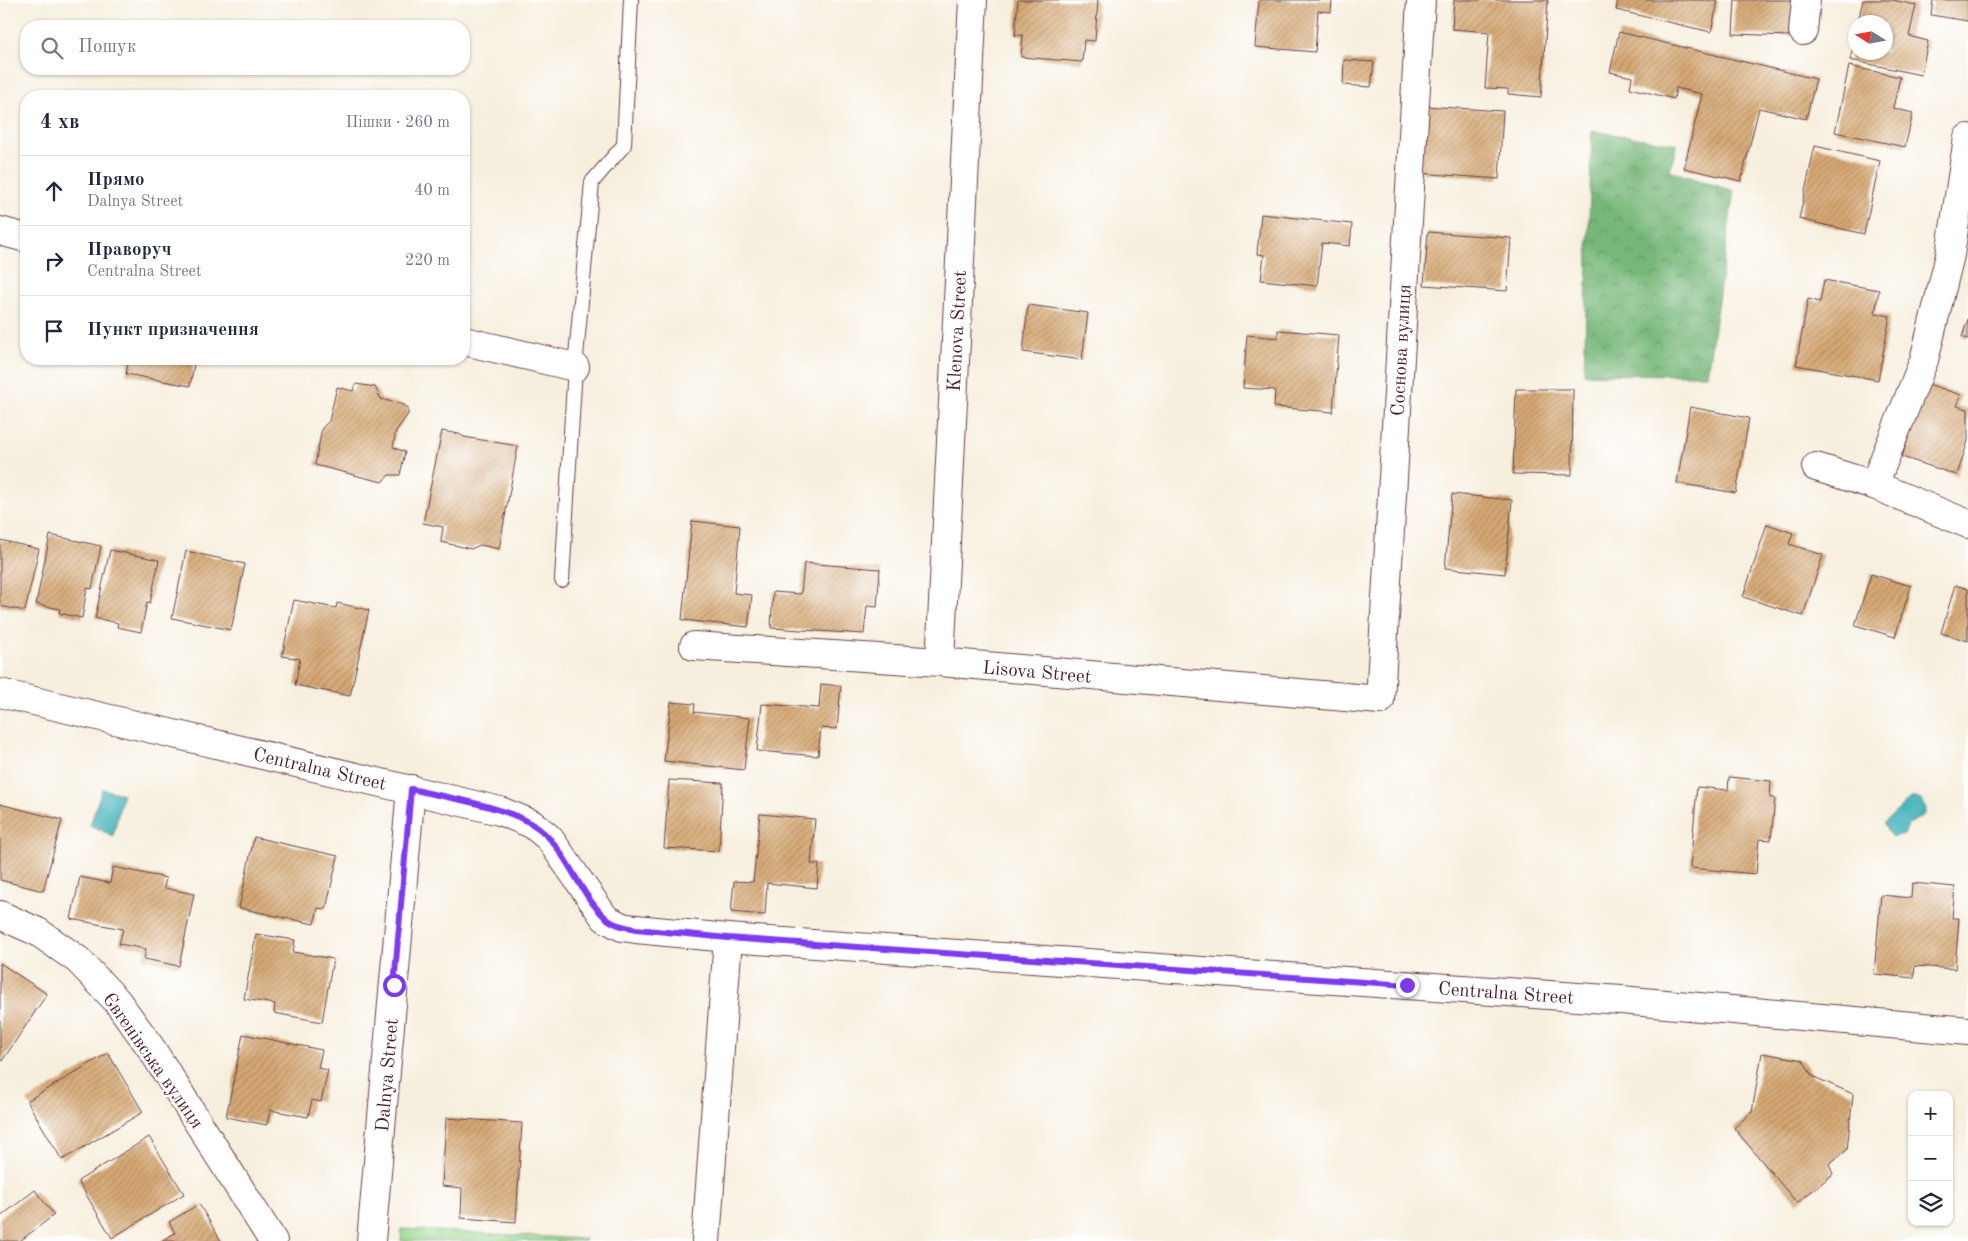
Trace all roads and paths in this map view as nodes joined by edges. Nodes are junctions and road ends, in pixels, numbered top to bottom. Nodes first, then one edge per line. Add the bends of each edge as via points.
1 (632, 0) edge
2 (973, 0) edge
3 (1421, 0) edge
4 (1806, 0) edge
5 (1803, 31) dead end
6 (1968, 138) edge
7 (0, 232) edge
8 (20, 237) edge
9 (470, 342) edge
10 (575, 367) junction
11 (1816, 467) dead end
12 (1874, 485) junction
13 (1968, 524) edge
14 (562, 580) dead end
15 (694, 646) dead end
16 (940, 662) junction
17 (0, 694) edge
18 (1380, 700) joint
19 (411, 789) junction
20 (0, 915) edge
21 (728, 938) junction
22 (1968, 1031) edge
23 (273, 1241) edge
24 (371, 1241) edge
25 (706, 1241) edge

1 - 10 lane via 624,145 592,182
2 - 16 street, Klenova Street
3 - 18 street, Соснова вулиця
4 - 5 street
6 - 12 street via 1950,255 1924,360
7 - 8 street
9 - 10 street
10 - 14 lane
11 - 12 street
12 - 13 street
15 - 16 street, Lisova Street
16 - 18 street, Lisova Street
17 - 19 street, Centralna Street
19 - 21 street, Centralna Street via 500,811 532,824 549,838 605,918 622,926
19 - 24 street, Dalnya Street
20 - 23 street, Євгенівська вулиця via 38,932 78,960 117,1001 151,1048
21 - 22 street, Centralna Street via 1611,1000
21 - 25 street

